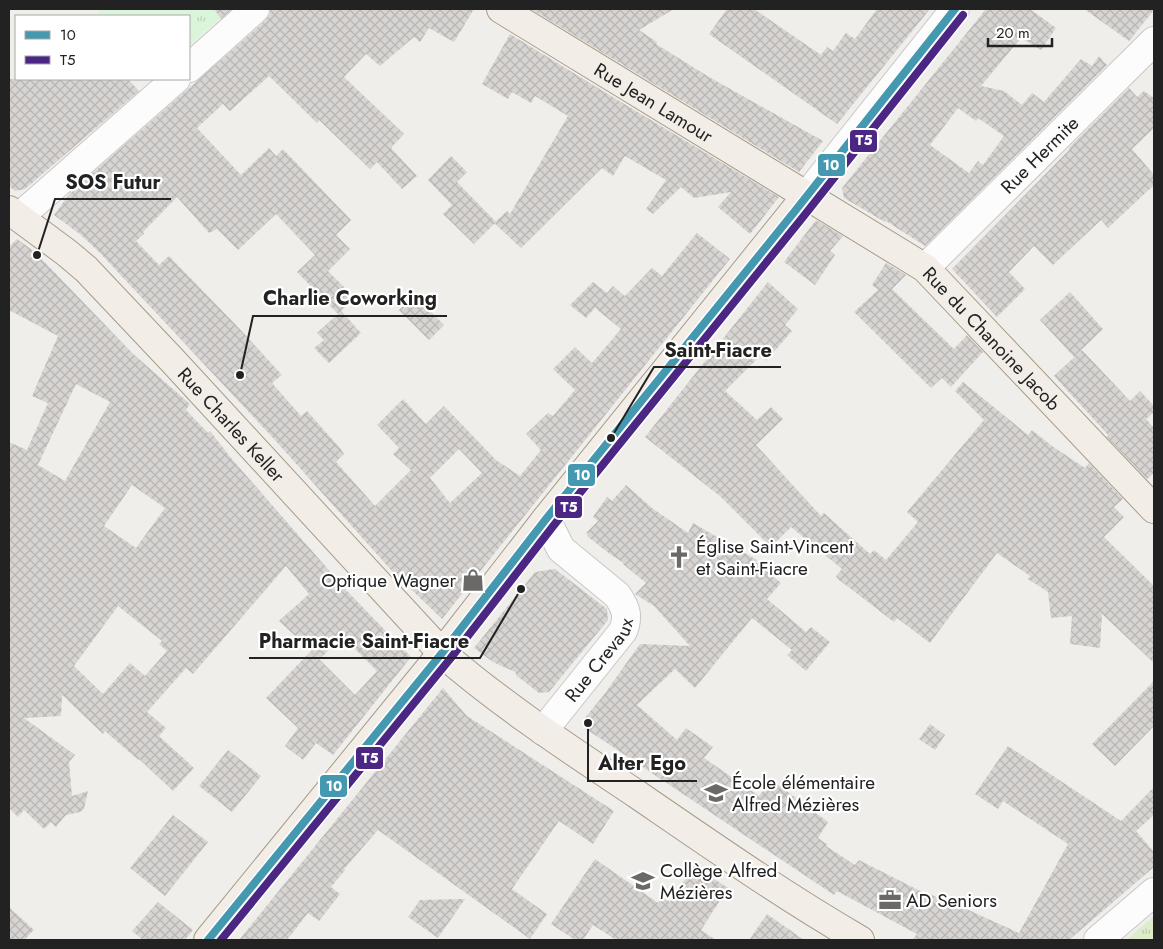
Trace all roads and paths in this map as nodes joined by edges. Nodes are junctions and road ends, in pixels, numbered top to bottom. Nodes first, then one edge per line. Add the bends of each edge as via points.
1 (255, 9) edge
2 (501, 9) edge
3 (955, 9) edge
4 (1154, 40) edge
5 (190, 67) edge
6 (175, 80) edge
7 (808, 195) junction
8 (14, 213) edge
9 (925, 268) junction
10 (1154, 509) edge
11 (546, 519) junction
12 (442, 653) junction
13 (544, 731) junction
14 (1154, 892) edge
15 (208, 940) edge
16 (860, 940) edge
17 (1098, 940) edge

1 - 5 street
2 - 7 main road, Rue Jean Lamour
3 - 7 street
4 - 9 street, Rue Hermite
6 - 8 street
7 - 9 main road, Rue du Chanoine Jacob
7 - 11 main road
8 - 12 main road, Rue Charles Keller via 99,282
9 - 10 main road, Rue du Chanoine Jacob
11 - 12 main road
11 - 13 street, Rue Crevaux via 561,549 617,595 627,613 623,631
12 - 13 main road, Rue Charles Keller
12 - 15 main road
13 - 16 main road, Rue Charles Keller via 781,891
14 - 17 street

